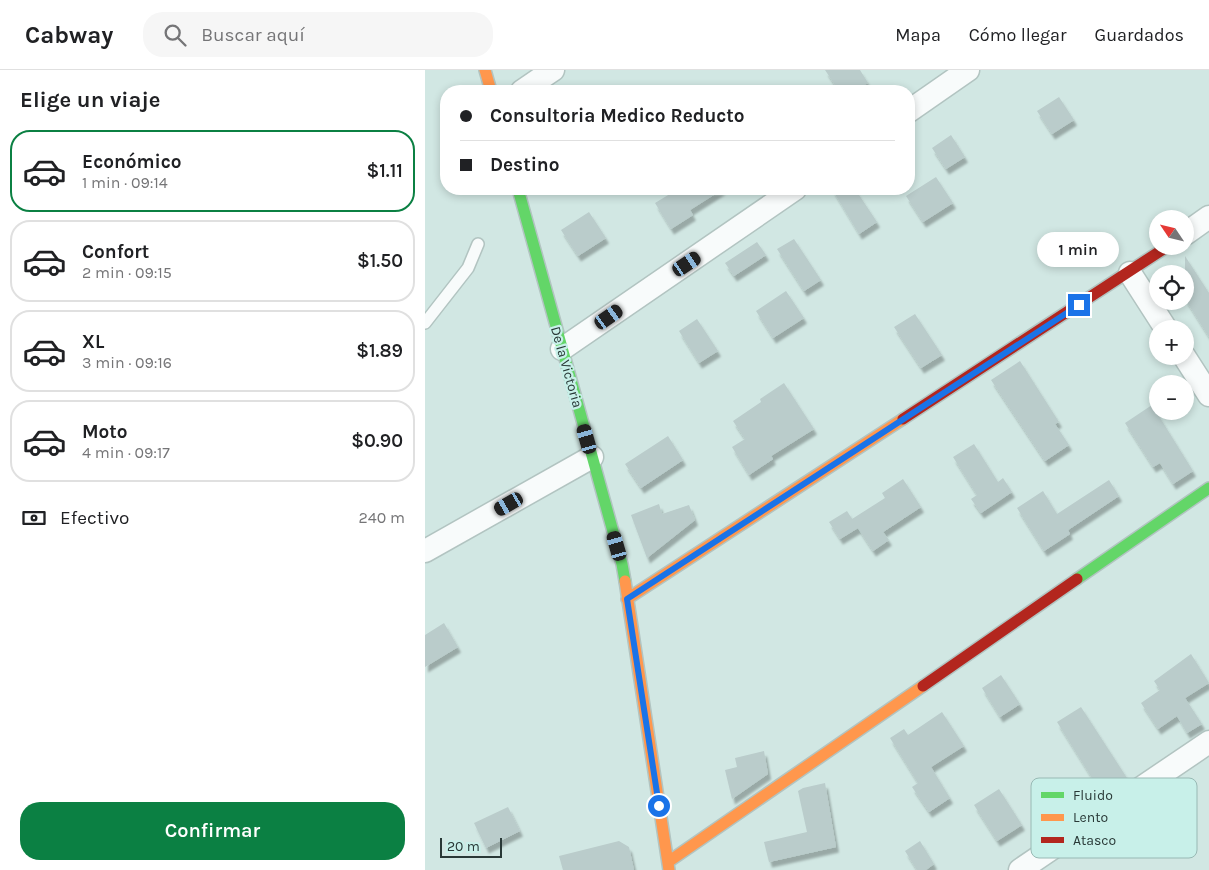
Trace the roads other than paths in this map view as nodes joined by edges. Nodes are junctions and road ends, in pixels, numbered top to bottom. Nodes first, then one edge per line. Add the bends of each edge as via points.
1 (485, 70) edge
2 (553, 70) edge
3 (968, 70) edge
4 (489, 85) edge
5 (531, 85) edge
6 (915, 107) edge
7 (520, 195) edge
8 (786, 195) edge
9 (1209, 217) edge
10 (1194, 228) edge
11 (478, 244) dead end
12 (1155, 255) edge
13 (1130, 273) junction
14 (1160, 320) edge
15 (425, 323) edge
16 (562, 349) junction
17 (1190, 365) edge
18 (1209, 395) edge
19 (592, 456) junction
20 (1209, 488) edge
21 (425, 551) edge
22 (627, 599) junction
23 (1209, 742) edge
24 (1156, 778) edge
25 (1038, 858) edge
26 (668, 866) edge
27 (1020, 870) edge

1 - 4 street
2 - 5 street
3 - 6 street
7 - 16 street, De la Victoria
8 - 16 street
9 - 10 street
11 - 15 lane via 468,268
12 - 13 street
13 - 14 street
13 - 22 street
16 - 19 street, De la Victoria
17 - 18 street
19 - 21 street
19 - 22 street, De la Victoria via 622,564
20 - 26 street
22 - 26 street, De la Victoria
23 - 24 street
25 - 27 street

